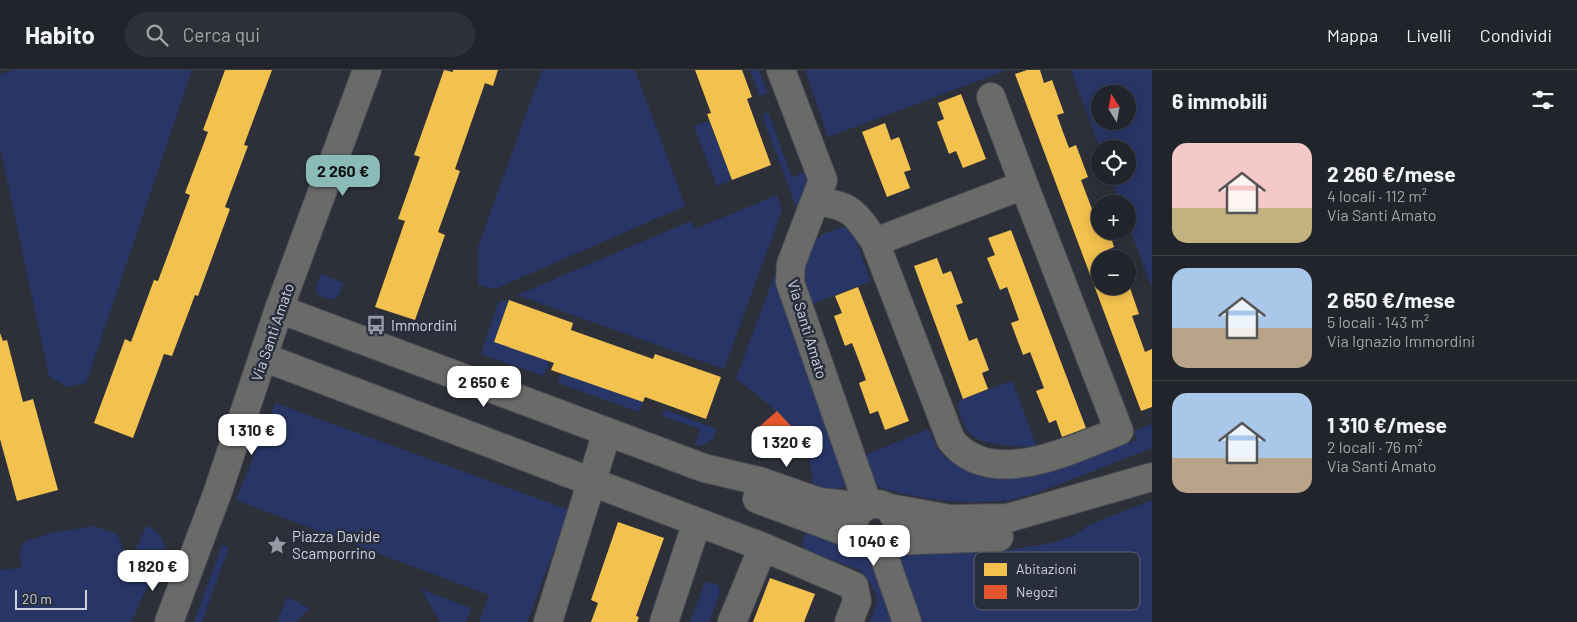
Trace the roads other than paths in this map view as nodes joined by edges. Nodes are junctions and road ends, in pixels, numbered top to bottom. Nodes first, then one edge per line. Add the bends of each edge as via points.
1 (367, 70) edge
2 (781, 70) edge
3 (991, 97) dead end
4 (1024, 185) junction
5 (817, 202) junction
6 (875, 242) junction
7 (280, 309) junction
8 (263, 356) junction
9 (607, 432) junction
10 (704, 468) junction
11 (1150, 478) edge
12 (592, 482) junction
13 (874, 506) junction
14 (697, 522) junction
15 (877, 541) junction
16 (763, 547) junction
17 (182, 589) junction
18 (157, 622) edge
19 (169, 622) edge
20 (548, 622) edge
21 (664, 622) edge
22 (732, 622) edge
23 (849, 622) edge
24 (907, 622) edge

1 - 7 street, Via Santi Amato
2 - 5 street, Via Santi Amato via 824,180
3 - 4 street
4 - 6 street
4 - 6 street via 1119,431 1043,461 994,463 960,452 951,440
5 - 6 street via 838,203 859,219
5 - 13 street, Via Santi Amato via 791,264 790,282
7 - 8 street, Via Santi Amato
7 - 9 street
8 - 12 street
8 - 17 street, Via Santi Amato
9 - 10 street
9 - 12 street
10 - 13 street via 759,481 819,502
10 - 15 street via 751,497
11 - 13 street via 1008,518 950,519
11 - 15 street via 1103,505 1051,526 1023,533
12 - 14 street
12 - 20 street
13 - 15 street via 856,518 855,524
13 - 15 street, Via Santi Amato via 897,520 897,527
14 - 16 street
14 - 21 street
15 - 24 street
16 - 22 street
16 - 23 street via 854,586 857,602
17 - 18 street
17 - 19 street, Via Santi Amato

